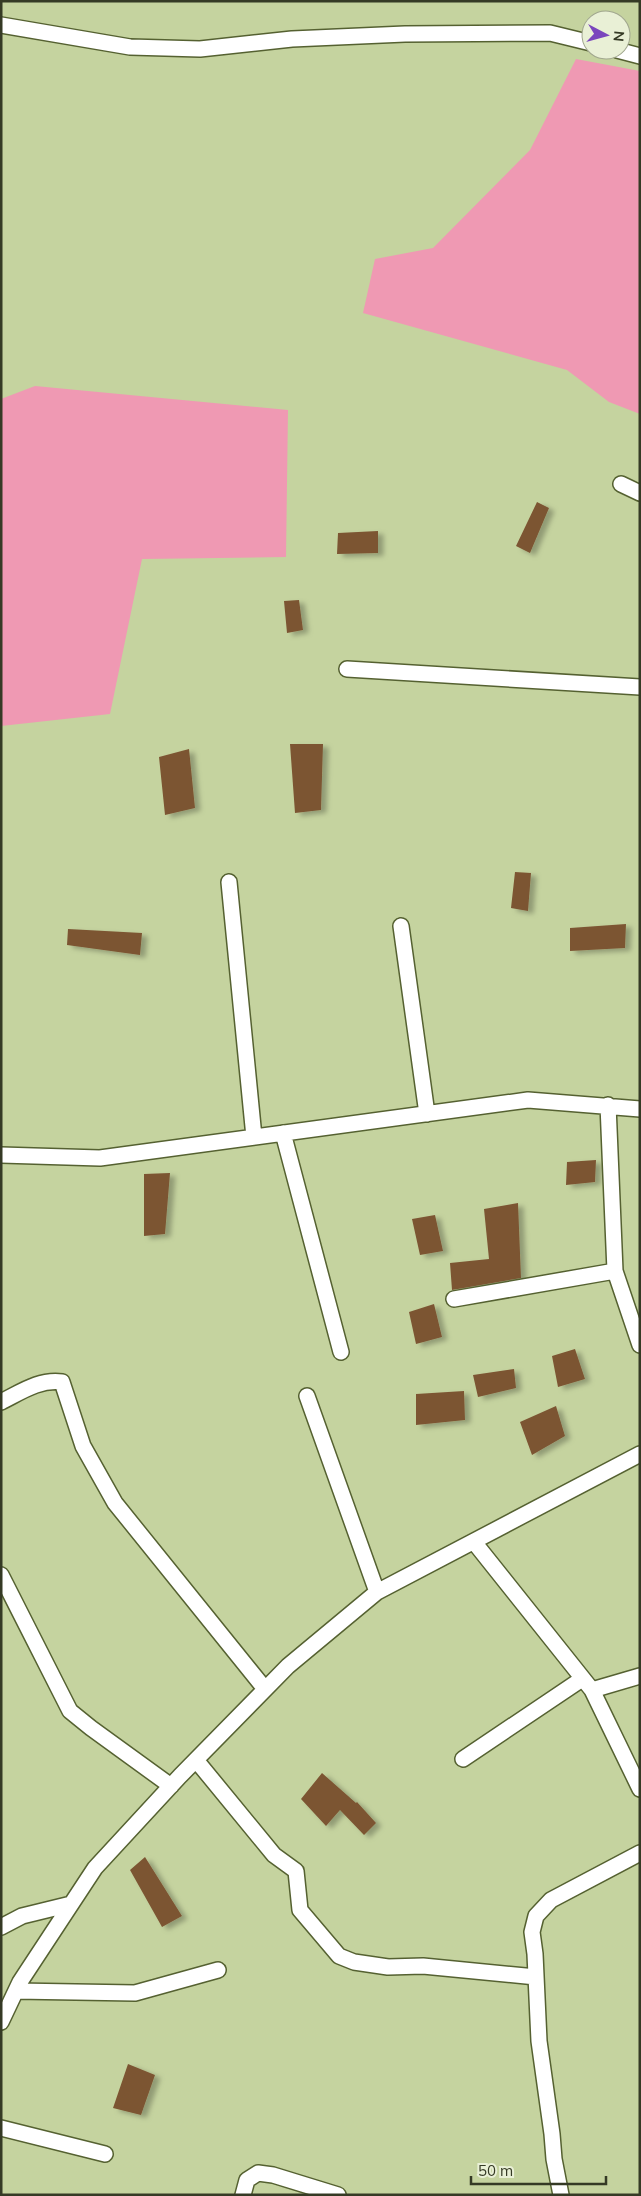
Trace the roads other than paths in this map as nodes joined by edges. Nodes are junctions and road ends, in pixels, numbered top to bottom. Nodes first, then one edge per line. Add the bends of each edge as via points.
1 (1, 25) edge
2 (581, 41) edge
3 (621, 484) dead end
4 (640, 493) edge
5 (347, 669) dead end
6 (640, 687) edge
7 (229, 882) dead end
8 (401, 926) dead end
9 (608, 1105) junction
10 (640, 1108) edge
11 (427, 1114) junction
12 (283, 1134) junction
13 (254, 1137) junction
14 (1, 1155) edge
15 (616, 1271) junction
16 (454, 1299) dead end
17 (640, 1345) edge
18 (341, 1352) dead end
19 (307, 1396) dead end
20 (1, 1402) edge
21 (640, 1454) edge
22 (474, 1542) junction
23 (1, 1575) edge
24 (377, 1592) junction
25 (640, 1676) edge
26 (587, 1684) junction
27 (265, 1689) junction
28 (463, 1759) dead end
29 (196, 1760) junction
30 (171, 1786) junction
31 (640, 1789) edge
32 (640, 1853) edge
33 (71, 1904) junction
34 (1, 1927) edge
35 (218, 1970) dead end
36 (536, 1977) junction
37 (16, 1991) junction
38 (1, 2022) edge
39 (1, 2128) edge
40 (105, 2154) dead end
41 (243, 2195) edge
42 (338, 2195) edge
43 (560, 2195) edge

1 - 2 street via 130,47 200,49 292,39 415,34 550,33
3 - 4 street
5 - 6 street
7 - 13 street
8 - 11 street
9 - 10 street
9 - 11 street via 528,1100
9 - 15 street
11 - 12 street
12 - 13 street
12 - 18 street
13 - 14 street via 100,1158
15 - 16 street
15 - 17 street
19 - 24 street
20 - 27 street via 37,1384 62,1382 83,1446 115,1503
21 - 22 street
22 - 24 street
22 - 26 street
23 - 30 street via 70,1711
24 - 27 street
25 - 26 street
26 - 28 street
26 - 31 street
27 - 29 street
29 - 30 street
29 - 36 street via 274,1855 296,1871 300,1910 339,1956 354,1962 388,1967 423,1966
30 - 33 street via 96,1868
32 - 36 street via 552,1900 536,1916 532,1932
33 - 34 street via 22,1916
33 - 37 street
35 - 37 street via 135,1993
36 - 43 street via 539,2041
37 - 38 street
39 - 40 street
41 - 42 street via 247,2180 258,2173

